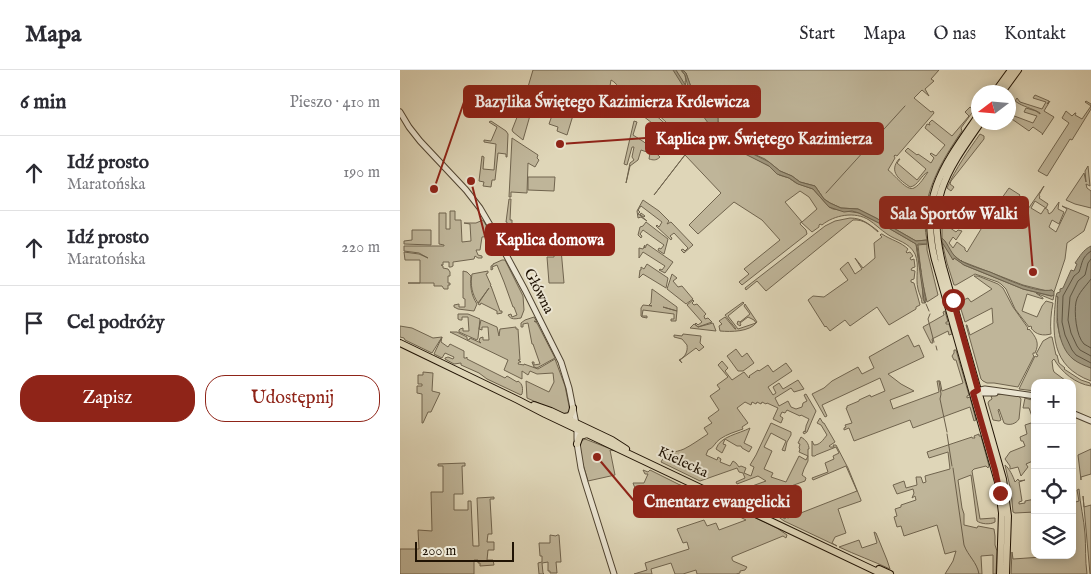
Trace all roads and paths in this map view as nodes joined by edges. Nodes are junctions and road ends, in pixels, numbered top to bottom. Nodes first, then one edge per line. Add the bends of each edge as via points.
1 (1011, 70) edge
2 (1018, 70) edge
3 (1000, 85) edge
4 (1007, 85) edge
5 (400, 112) edge
6 (971, 126) edge
7 (976, 130) edge
8 (934, 237) junction
9 (935, 245) junction
10 (400, 343) edge
11 (978, 389) junction
12 (1010, 392) junction
13 (996, 393) junction
14 (1031, 395) edge
15 (518, 400) junction
16 (983, 405) junction
17 (573, 408) junction
18 (1076, 414) edge
19 (564, 417) junction
20 (1091, 421) edge
21 (576, 427) junction
22 (588, 434) junction
23 (577, 444) junction
24 (614, 574) edge
25 (882, 574) edge
26 (890, 574) edge
27 (1000, 574) edge
28 (1006, 574) edge

1 - 3 main road
2 - 4 main road
5 - 17 street, Główna via 420,141 466,190 490,225 558,357
6 - 8 main road via 938,180 930,221
7 - 8 main road via 944,183
8 - 9 main road
9 - 11 main road
9 - 11 main road
10 - 15 main road, Kielecka
11 - 12 street
11 - 13 street
11 - 16 main road
11 - 27 main road via 1002,513
12 - 13 street
12 - 14 street
13 - 16 street via 986,397
15 - 19 main road, Kielecka
15 - 21 main road, Kielecka
16 - 28 main road via 1005,490 1008,516
17 - 19 main road via 571,414
17 - 21 street, Główna
18 - 20 street
19 - 21 main road, Kielecka
21 - 22 main road, Kielecka
21 - 23 street, Główna
21 - 26 main road, Kielecka via 612,440
22 - 23 main road via 580,436
22 - 25 main road, Kielecka
23 - 24 street, Główna via 584,482

